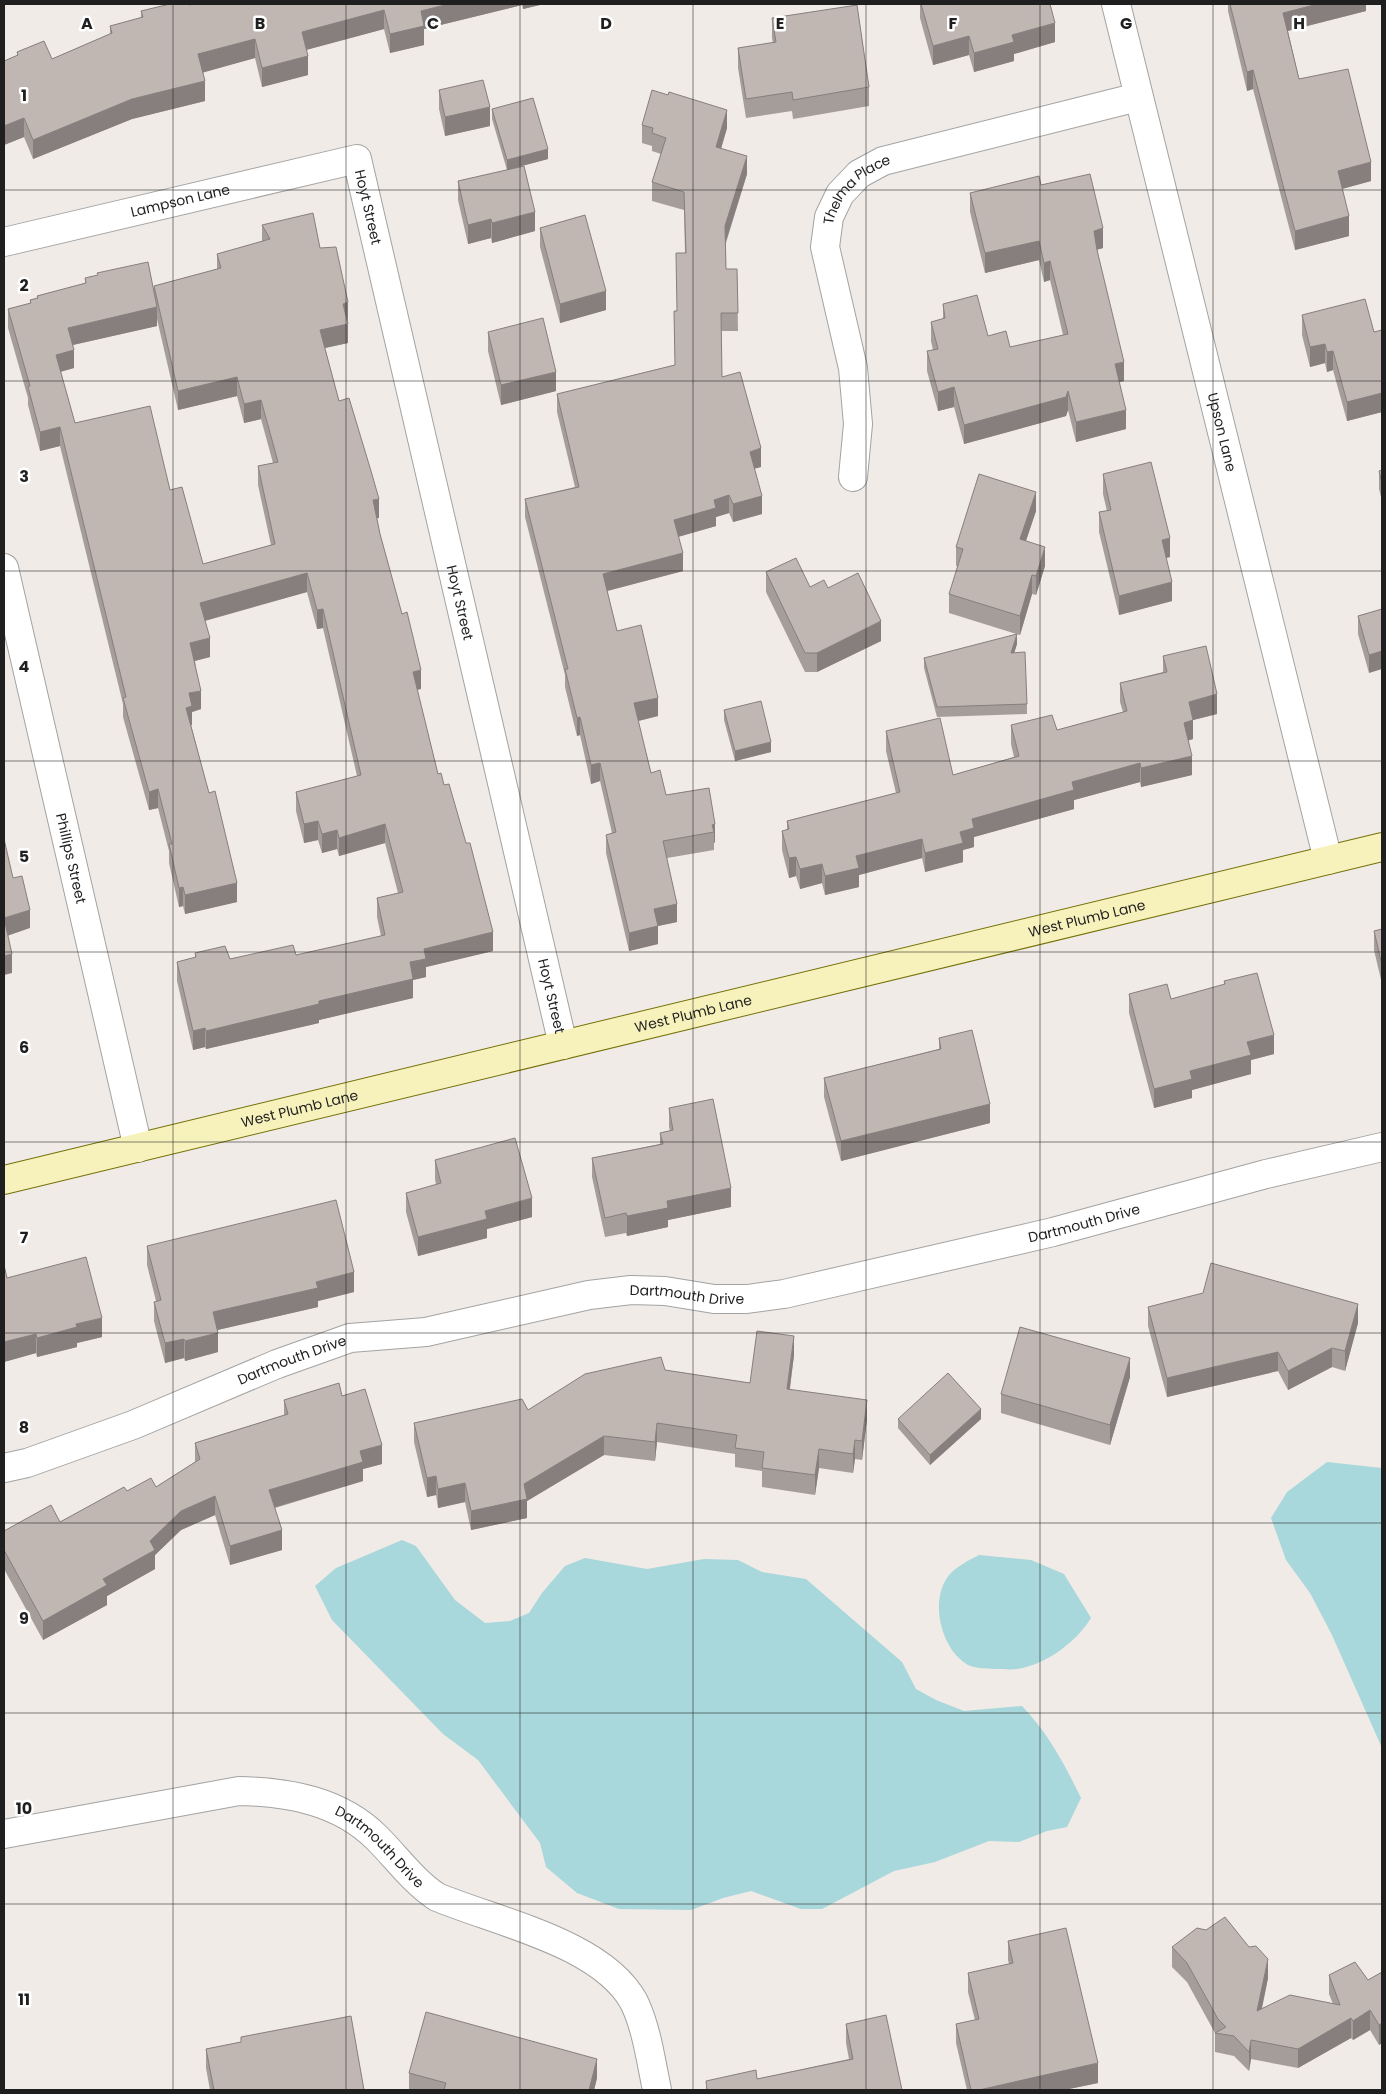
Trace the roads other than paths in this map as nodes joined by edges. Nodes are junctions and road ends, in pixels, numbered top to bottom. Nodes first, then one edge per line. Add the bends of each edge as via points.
1 (1116, 4) edge
2 (1138, 97) junction
3 (357, 159) joint
4 (4, 242) edge
5 (853, 477) dead end
6 (4, 568) edge
7 (1382, 847) edge
8 (1328, 860) junction
9 (563, 1045) junction
10 (1382, 1147) edge
11 (138, 1148) junction
12 (4, 1180) edge
13 (4, 1468) edge
14 (4, 1834) edge
15 (657, 2090) edge

1 - 2 street, Upson Lane
2 - 5 street, Thelma Place via 882,161 859,174 840,194 829,217 825,247 853,368 858,424
2 - 8 street, Upson Lane
3 - 4 street, Lampson Lane
3 - 9 street, Hoyt Street
6 - 11 street, Phillips Street
7 - 8 main road, West Plumb Lane
8 - 9 main road, West Plumb Lane
9 - 11 main road, West Plumb Lane
10 - 13 street, Dartmouth Drive via 1266,1174 1053,1232 784,1294 714,1299 665,1291 631,1290 589,1295 426,1332 350,1338 277,1364 133,1425 27,1463
11 - 12 main road, West Plumb Lane
14 - 15 street, Dartmouth Drive via 239,1791 306,1798 331,1807 354,1819 376,1837 424,1888 437,1897 562,1944 604,1967 622,1983 634,2003 643,2027

